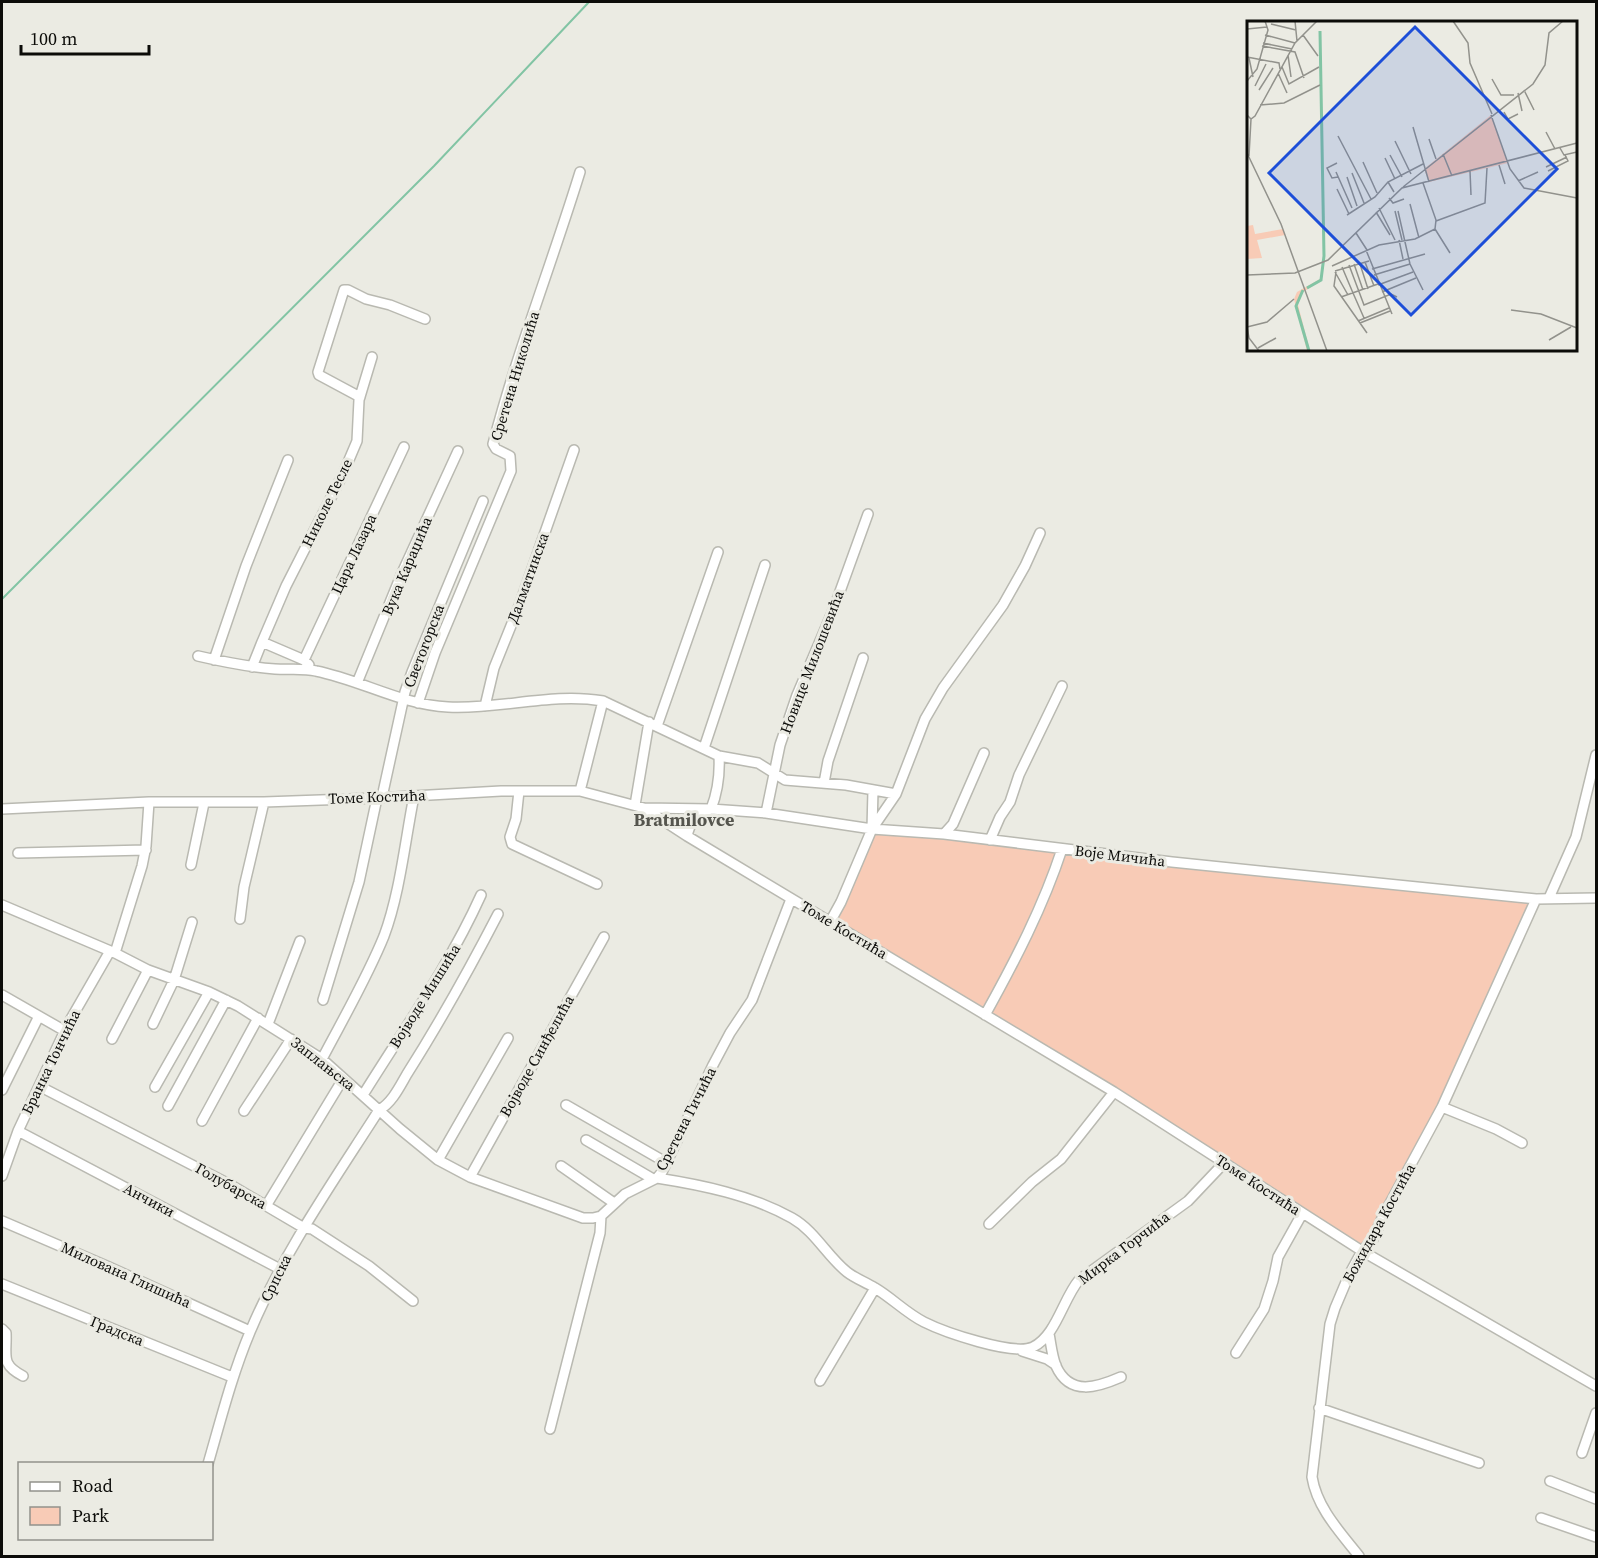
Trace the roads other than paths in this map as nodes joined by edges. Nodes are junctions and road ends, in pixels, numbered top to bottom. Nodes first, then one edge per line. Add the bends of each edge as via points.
1 (580, 172) dead end
2 (425, 319) dead end
3 (372, 357) dead end
4 (360, 398) junction
5 (404, 447) dead end
6 (574, 450) dead end
7 (458, 451) dead end
8 (288, 460) dead end
9 (483, 501) dead end
10 (868, 514) dead end
11 (1040, 533) dead end
12 (718, 552) dead end
13 (765, 565) dead end
14 (262, 642) junction
15 (198, 656) dead end
16 (863, 658) dead end
17 (214, 660) junction
18 (304, 660) junction
19 (252, 667) junction
20 (313, 670) junction
21 (357, 683) junction
22 (1062, 686) dead end
23 (404, 699) junction
24 (603, 701) junction
25 (418, 703) junction
26 (485, 706) junction
27 (653, 724) junction
28 (704, 748) junction
29 (984, 753) dead end
30 (1596, 755) edge
31 (719, 756) junction
32 (775, 775) junction
33 (824, 783) junction
34 (873, 790) junction
35 (519, 791) junction
36 (580, 791) junction
37 (896, 794) junction
38 (414, 796) junction
39 (379, 798) junction
40 (149, 802) junction
41 (264, 802) junction
42 (204, 803) junction
43 (640, 807) junction
44 (2, 809) edge
45 (711, 809) junction
46 (766, 813) junction
47 (872, 829) junction
48 (944, 834) junction
49 (687, 836) junction
50 (990, 840) junction
51 (146, 849) junction
52 (1062, 849) junction
53 (18, 853) dead end
54 (191, 866) dead end
55 (597, 884) dead end
56 (481, 895) dead end
57 (1549, 898) junction
58 (1596, 898) edge
59 (791, 899) junction
60 (1536, 899) junction
61 (2, 905) edge
62 (498, 914) dead end
63 (240, 919) dead end
64 (192, 922) dead end
65 (830, 922) junction
66 (604, 937) dead end
67 (300, 941) dead end
68 (113, 952) junction
69 (148, 970) junction
70 (174, 980) junction
71 (209, 992) junction
72 (2, 994) edge
73 (226, 1000) junction
74 (323, 1000) dead end
75 (985, 1015) junction
76 (39, 1016) junction
77 (258, 1018) junction
78 (153, 1024) dead end
79 (268, 1024) junction
80 (65, 1031) junction
81 (508, 1038) dead end
82 (112, 1039) dead end
83 (291, 1039) junction
84 (322, 1059) junction
85 (343, 1079) junction
86 (39, 1086) junction
87 (155, 1087) dead end
88 (2, 1090) edge
89 (1114, 1092) junction
90 (363, 1095) junction
91 (566, 1105) dead end
92 (168, 1106) dead end
93 (1443, 1107) junction
94 (380, 1110) junction
95 (244, 1111) dead end
96 (202, 1121) dead end
97 (18, 1131) junction
98 (586, 1140) dead end
99 (1522, 1143) dead end
100 (438, 1160) junction
101 (667, 1162) junction
102 (1224, 1163) junction
103 (561, 1166) dead end
104 (2, 1176) edge
105 (470, 1177) junction
106 (655, 1178) junction
107 (614, 1203) junction
108 (266, 1206) junction
109 (1302, 1214) junction
110 (601, 1216) junction
111 (2, 1221) edge
112 (990, 1224) dead end
113 (304, 1228) junction
114 (1362, 1251) junction
115 (280, 1269) junction
116 (2, 1284) edge
117 (875, 1288) junction
118 (413, 1301) dead end
119 (2, 1329) edge
120 (250, 1330) junction
121 (1049, 1334) junction
122 (1020, 1350) junction
123 (1236, 1353) dead end
124 (1056, 1365) junction
125 (23, 1377) dead end
126 (232, 1377) junction
127 (1121, 1377) dead end
128 (820, 1381) dead end
129 (1596, 1386) edge
130 (1319, 1408) junction
131 (1596, 1413) edge
132 (550, 1429) dead end
133 (1582, 1454) dead end
134 (209, 1462) edge
135 (1479, 1463) dead end
136 (1550, 1481) dead end
137 (1596, 1499) edge
138 (1541, 1518) dead end
139 (1596, 1537) edge
140 (1359, 1557) edge

1 - 25 street, Сретена Николића via 493,444 510,456 511,471
2 - 4 street via 344,290 318,372
3 - 4 street, Николе Тесле
4 - 14 street, Николе Тесле via 357,441 344,474
5 - 18 street, Цара Лазара
6 - 26 street, Далматинска via 494,668
7 - 21 street, Вука Караџића
8 - 17 street
9 - 23 street, Светогорска
10 - 32 street, Новице Милошевића via 797,695 780,745
11 - 37 street via 1003,605 925,719
12 - 27 street
13 - 28 street
14 - 18 street
14 - 19 street, Николе Тесле
15 - 17 street
16 - 33 street
17 - 19 street
18 - 20 street
19 - 20 street
20 - 21 street
21 - 23 street
22 - 50 street
23 - 25 street
23 - 39 street, Светогорска
24 - 26 street via 558,698
24 - 27 street
24 - 36 street
25 - 26 street
27 - 28 street
27 - 43 street
28 - 31 street
29 - 48 street via 953,824
30 - 57 street via 1576,837
31 - 32 street via 758,763
31 - 45 street via 720,773
32 - 33 street via 785,780
32 - 46 street, Новице Милошевића
33 - 34 street
34 - 37 street
34 - 47 street
35 - 36 street, Томе Костића
35 - 38 street, Томе Костића
35 - 55 street via 512,844
36 - 43 street, Томе Костића
37 - 47 street
38 - 39 street, Томе Костића
38 - 84 street via 384,936
39 - 41 street, Томе Костића
39 - 74 street, Светогорска
40 - 42 street, Томе Костића
40 - 44 street, Томе Костића
40 - 51 street, Бранка Тончића
41 - 42 street, Томе Костића
41 - 63 street
42 - 54 street
43 - 45 street, Воје Мичића
43 - 49 street, Томе Костића
45 - 46 street, Воје Мичића
45 - 49 street via 692,820
46 - 47 street, Воје Мичића
47 - 48 street, Воје Мичића
47 - 65 street
48 - 50 street, Воје Мичића
49 - 59 street, Томе Костића
50 - 52 street, Воје Мичића
51 - 53 street
51 - 68 street, Бранка Тончића
52 - 60 street, Воје Мичића
52 - 75 street via 1025,942
56 - 90 street, Војводе Мишића via 440,975
57 - 58 street, Воје Мичића
57 - 60 street, Воје Мичића
59 - 65 street, Томе Костића
59 - 101 street, Сретена Гичића via 752,1000 722,1049
60 - 93 street, Божидара Костића
61 - 68 street, Заплањска
62 - 94 street, Српска via 412,1066
64 - 70 street
65 - 75 street, Томе Костића
66 - 105 street, Војводе Синђелића
67 - 79 street
68 - 69 street, Заплањска
68 - 80 street, Бранка Тончића
69 - 70 street, Заплањска
69 - 82 street
70 - 71 street, Заплањска
70 - 78 street
71 - 73 street, Заплањска
71 - 87 street
72 - 76 street
73 - 77 street, Заплањска
73 - 92 street
75 - 89 street, Томе Костића
76 - 80 street
76 - 88 street
77 - 79 street, Заплањска
77 - 96 street
79 - 83 street, Заплањска
80 - 86 street, Бранка Тончића
81 - 100 street
83 - 84 street, Заплањска
83 - 95 street
84 - 85 street, Заплањска
85 - 90 street, Заплањска
85 - 108 street
86 - 97 street, Бранка Тончића
86 - 108 street, Голубарска
89 - 102 street, Томе Костића
89 - 112 street via 1061,1159
90 - 94 street, Заплањска
91 - 101 street
93 - 99 street
93 - 114 street, Божидара Костића via 1374,1239
94 - 100 street, Заплањска
94 - 113 street, Српска
97 - 104 street, Бранка Тончића
97 - 115 street, Анчики
98 - 106 street
100 - 105 street, Заплањска
101 - 106 street, Сретена Гичића
102 - 109 street, Томе Костића
102 - 121 street, Мирка Горчића via 1188,1202 1079,1280
103 - 107 street
105 - 110 street, Заплањска via 583,1218
106 - 107 street, Сретена Гичића
106 - 117 street via 715,1189 791,1217 811,1232 848,1273
107 - 110 street, Сретена Гичића
108 - 113 street, Голубарска
109 - 114 street, Томе Костића
109 - 123 street via 1278,1257 1264,1309
110 - 132 street
111 - 120 street, Милована Глишића
113 - 115 street, Српска
113 - 118 street, Голубарска via 312,1229 369,1266
114 - 129 street, Томе Костића
114 - 130 street, Божидара Костића via 1332,1316
115 - 120 street, Српска
116 - 126 street, Градска
117 - 122 street via 923,1322
117 - 128 street
119 - 125 street via 6,1335 7,1364
120 - 126 street, Српска
121 - 122 street via 1034,1347
121 - 124 street
122 - 124 street
124 - 127 street via 1077,1386 1096,1387
126 - 134 street, Српска
130 - 135 street
130 - 140 street, Божидара Костића via 1314,1486 1330,1519
131 - 133 street
136 - 137 street
138 - 139 street

